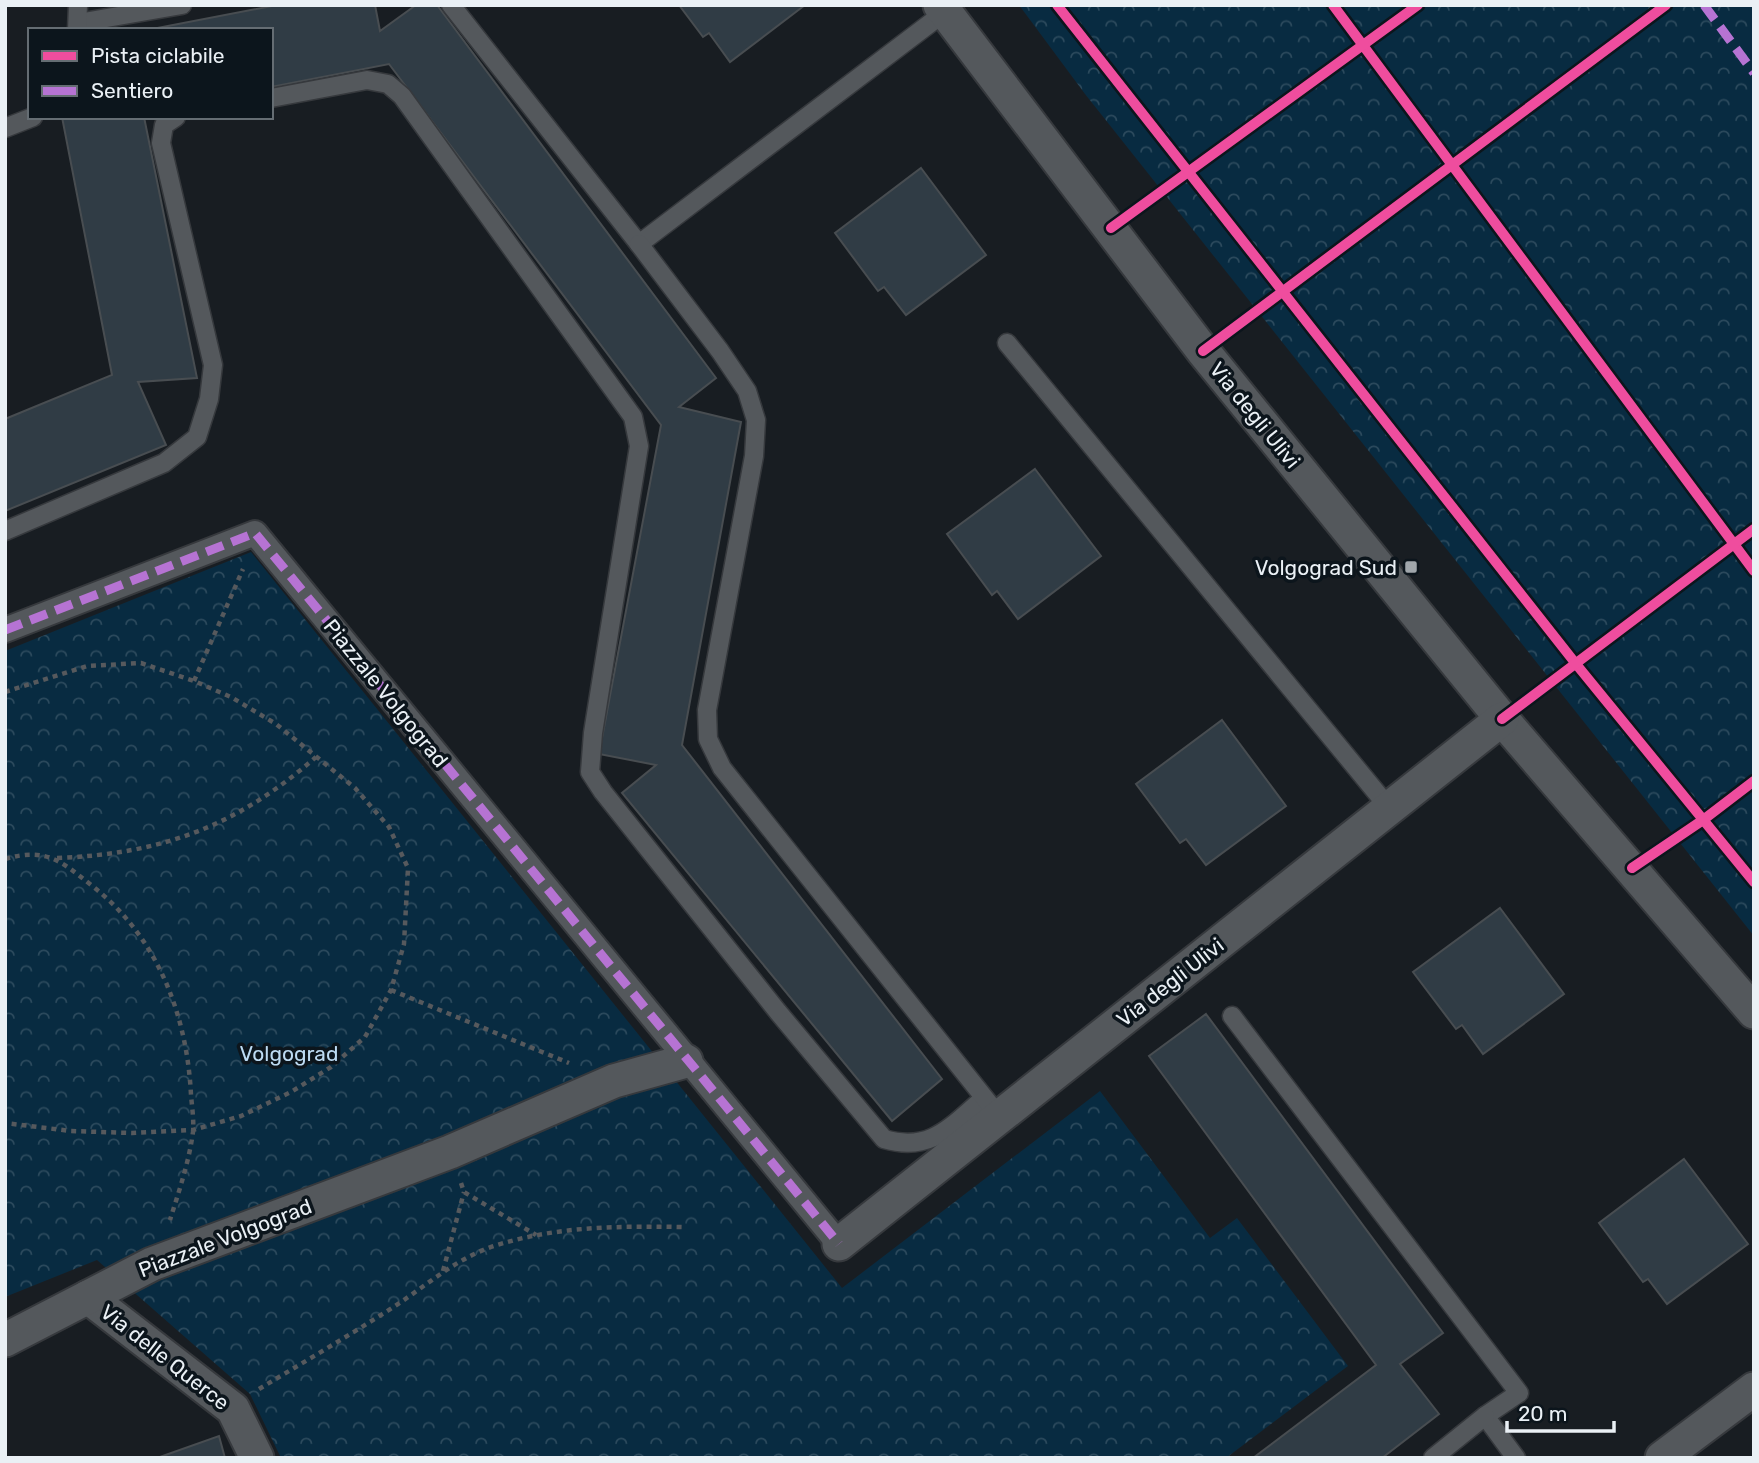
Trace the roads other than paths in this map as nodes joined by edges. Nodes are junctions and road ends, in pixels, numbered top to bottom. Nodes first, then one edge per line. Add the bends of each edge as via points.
1 (182, 5) edge
2 (452, 5) edge
3 (942, 9) edge
4 (78, 19) edge
5 (273, 98) edge
6 (28, 119) edge
7 (174, 119) edge
8 (5, 128) edge
9 (639, 244) junction
10 (1007, 343) dead end
11 (5, 531) edge
12 (5, 630) edge
13 (1502, 719) junction
14 (1390, 809) junction
15 (1754, 1012) edge
16 (1232, 1016) dead end
17 (687, 1061) junction
18 (992, 1107) junction
19 (839, 1244) joint
20 (89, 1297) junction
21 (5, 1340) edge
22 (1754, 1389) edge
23 (1485, 1416) junction
24 (257, 1458) edge
25 (1433, 1458) edge
26 (1516, 1458) edge
27 (1662, 1458) edge

1 - 4 lane
2 - 9 lane
3 - 9 lane
3 - 13 street, Via degli Ulivi via 1203,351
5 - 18 lane via 367,80 388,84 402,96 633,417 639,446 593,733 590,772 603,792 884,1139 904,1144 941,1136
6 - 8 lane
7 - 11 lane via 164,125 161,143 212,365 197,437 164,463
9 - 18 lane via 747,391 756,420 754,456 707,710 708,739 722,768
10 - 14 lane
12 - 17 street, Piazzale Volgograd via 255,533
13 - 14 street, Via degli Ulivi
13 - 15 street, Via degli Ulivi
14 - 18 street, Via degli Ulivi
16 - 23 lane via 1519,1393
17 - 19 street, Piazzale Volgograd
17 - 20 street, Piazzale Volgograd via 614,1081 450,1152 152,1264
18 - 19 street, Via degli Ulivi
20 - 21 street, Piazzale Volgograd
20 - 24 street, Via delle Querce via 233,1409
22 - 27 street
23 - 25 lane
23 - 26 lane

